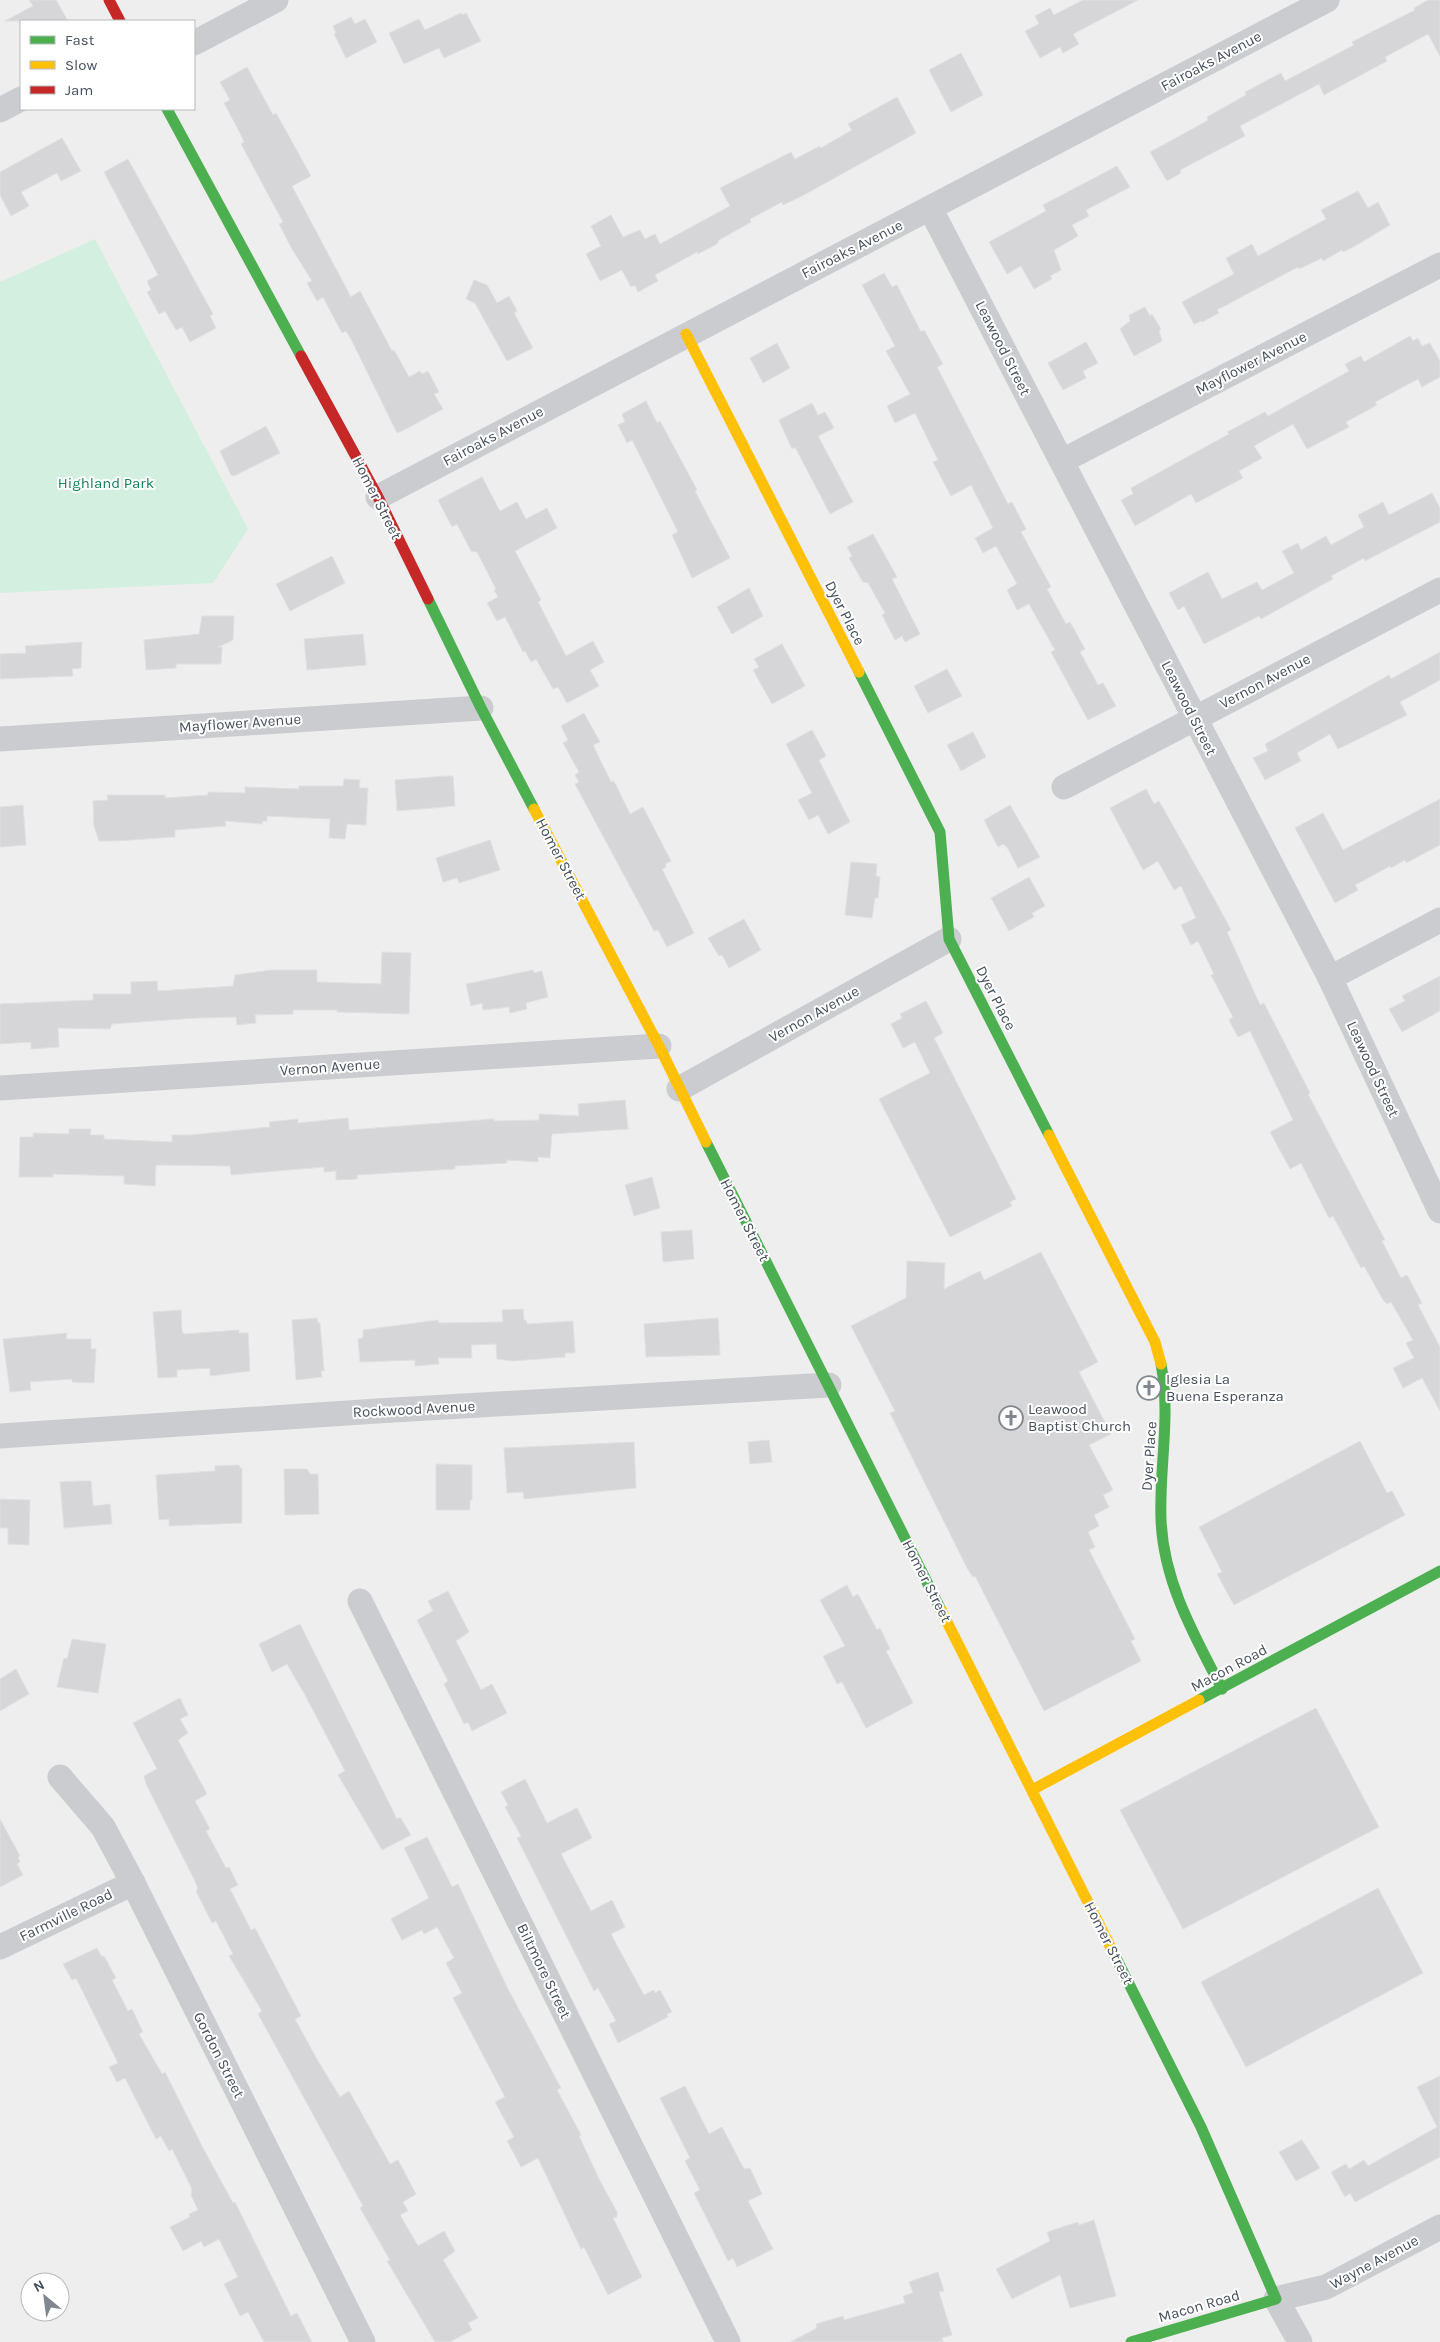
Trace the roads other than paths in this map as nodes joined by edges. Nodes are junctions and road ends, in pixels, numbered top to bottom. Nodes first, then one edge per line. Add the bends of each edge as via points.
1 (109, 0) edge
2 (276, 0) edge
3 (1326, 0) edge
4 (119, 20) edge
5 (195, 42) edge
6 (168, 110) edge
7 (930, 208) junction
8 (1440, 265) edge
9 (686, 334) junction
10 (1062, 462) junction
11 (378, 497) junction
12 (1440, 590) edge
13 (481, 708) junction
14 (1195, 718) junction
15 (0, 739) edge
16 (1064, 787) dead end
17 (1440, 920) edge
18 (949, 939) junction
19 (1330, 978) junction
20 (660, 1046) junction
21 (0, 1088) edge
22 (678, 1089) junction
23 (1440, 1211) edge
24 (829, 1385) junction
25 (0, 1436) edge
26 (1440, 1571) edge
27 (360, 1601) dead end
28 (1222, 1689) junction
29 (60, 1777) dead end
30 (1032, 1790) junction
31 (133, 1883) junction
32 (0, 1947) edge
33 (1440, 2227) edge
34 (1276, 2299) junction
35 (363, 2342) edge
36 (728, 2342) edge
37 (1131, 2342) edge
38 (1300, 2342) edge

1 - 4 street
2 - 5 street
3 - 7 street, Fairoaks Avenue
6 - 11 street, Homer Street
7 - 9 street, Fairoaks Avenue
7 - 10 street, Leawood Street
8 - 10 street, Mayflower Avenue
9 - 11 street, Fairoaks Avenue
9 - 18 street, Dyer Place via 940,832
10 - 14 street, Leawood Street
11 - 13 street, Homer Street
12 - 14 street, Vernon Avenue
13 - 15 street, Mayflower Avenue
13 - 20 street, Homer Street
14 - 16 street, Vernon Avenue
14 - 19 street, Leawood Street
17 - 19 street
18 - 22 street, Vernon Avenue
18 - 28 street, Dyer Place via 1155,1342 1166,1395 1161,1501 1166,1562 1183,1613
19 - 23 street, Leawood Street
20 - 21 street, Vernon Avenue
20 - 22 street, Homer Street
22 - 24 street, Homer Street
24 - 25 street, Rockwood Avenue
24 - 30 street, Homer Street
26 - 28 street, Macon Road
27 - 36 street, Biltmore Street
28 - 30 street, Macon Road
29 - 31 street, Gordon Street via 103,1827
30 - 34 street, Homer Street via 1201,2126
31 - 32 street, Farmville Road
31 - 35 street, Gordon Street
33 - 34 street, Wayne Avenue via 1326,2287
34 - 37 street, Macon Road
34 - 38 street, Homer Street

